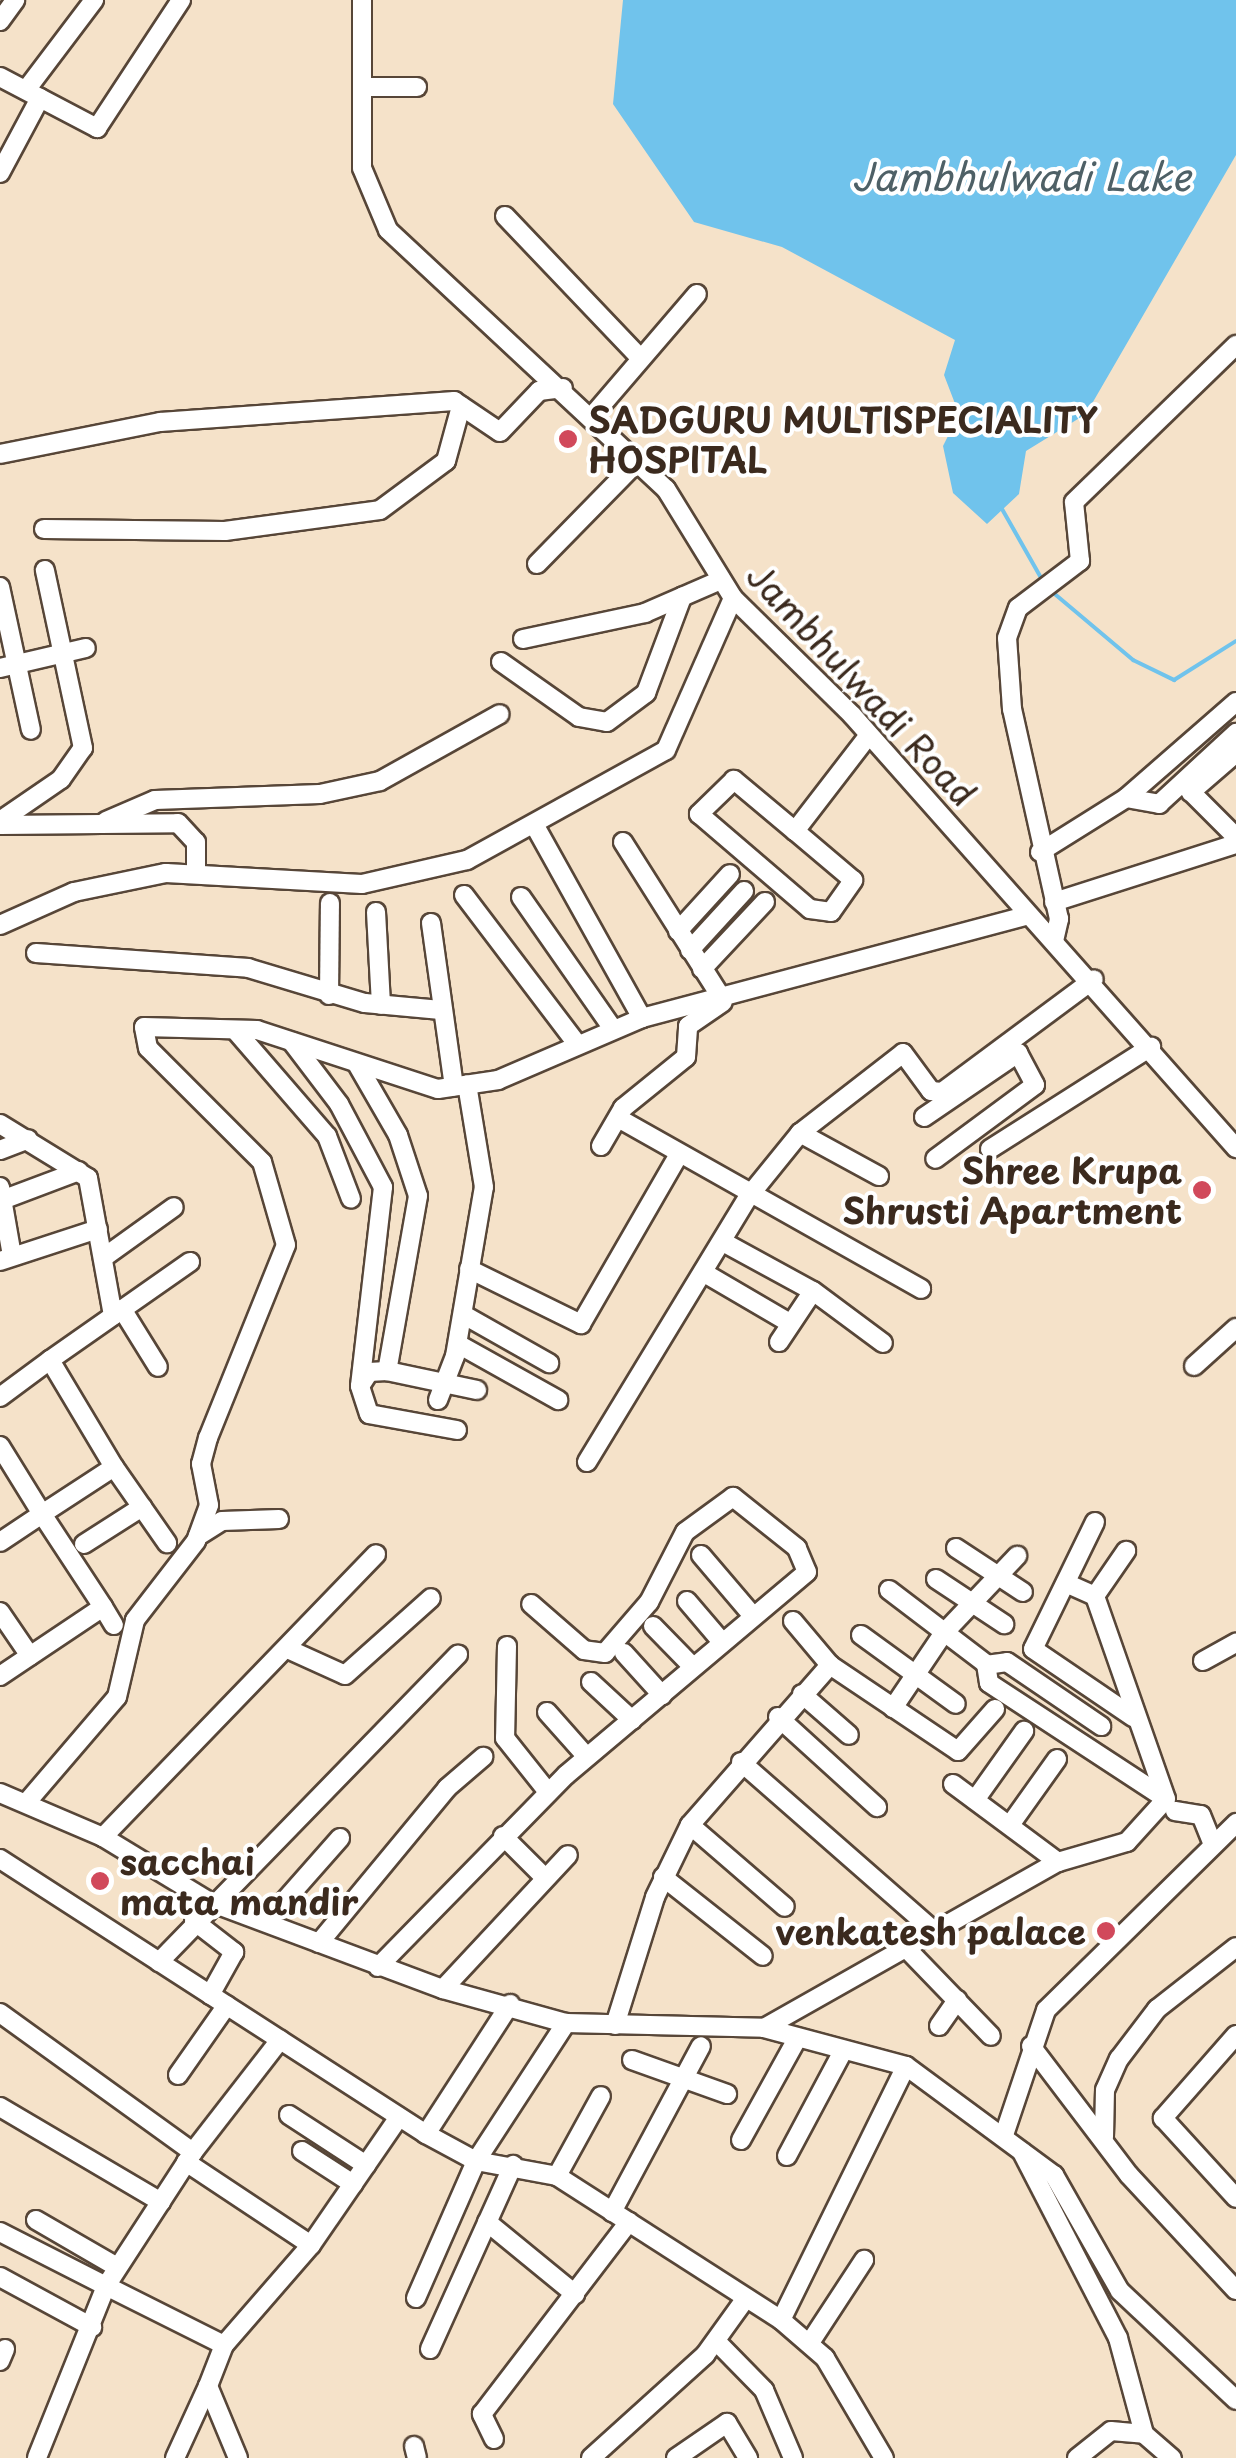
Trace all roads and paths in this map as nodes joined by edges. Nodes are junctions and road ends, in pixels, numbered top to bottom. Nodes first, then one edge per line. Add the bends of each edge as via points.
1 (15, 0) edge
2 (94, 0) edge
3 (181, 0) edge
4 (362, 0) edge
5 (0, 21) edge
6 (0, 76) edge
7 (363, 87) junction
8 (417, 87) dead end
9 (33, 94) junction
10 (0, 173) edge
11 (505, 216) dead end
12 (697, 294) dead end
13 (1236, 345) edge
14 (641, 359) junction
15 (563, 388) junction
16 (460, 406) junction
17 (594, 414) junction
18 (0, 454) edge
19 (638, 461) junction
20 (44, 529) dead end
21 (537, 564) dead end
22 (45, 570) dead end
23 (721, 580) junction
24 (0, 588) edge
25 (682, 596) junction
26 (733, 598) junction
27 (523, 639) dead end
28 (86, 648) dead end
29 (64, 653) junction
30 (501, 662) dead end
31 (9, 666) edge
32 (1236, 702) edge
33 (500, 714) dead end
34 (30, 730) dead end
35 (1236, 733) edge
36 (869, 735) junction
37 (1236, 753) edge
38 (1126, 798) junction
39 (106, 820) junction
40 (0, 823) edge
41 (535, 826) junction
42 (795, 831) junction
43 (1236, 840) edge
44 (624, 842) dead end
45 (1040, 852) junction
46 (196, 874) junction
47 (730, 874) dead end
48 (744, 891) dead end
49 (464, 895) dead end
50 (521, 897) dead end
51 (765, 902) dead end
52 (1054, 902) junction
53 (330, 903) dead end
54 (376, 912) dead end
55 (1026, 916) junction
56 (432, 923) dead end
57 (0, 924) edge
58 (678, 931) junction
59 (1054, 940) junction
60 (690, 950) junction
61 (36, 953) dead end
62 (702, 968) junction
63 (1094, 980) junction
64 (329, 994) junction
65 (721, 997) junction
66 (381, 1005) junction
67 (441, 1010) junction
68 (642, 1018) junction
69 (612, 1029) junction
70 (236, 1030) junction
71 (292, 1041) junction
72 (577, 1044) junction
73 (1015, 1046) junction
74 (1151, 1047) junction
75 (357, 1064) junction
76 (460, 1085) junction
77 (924, 1117) dead end
78 (618, 1118) junction
79 (0, 1124) edge
80 (800, 1133) junction
81 (28, 1139) junction
82 (601, 1146) dead end
83 (990, 1148) dead end
84 (1236, 1148) edge
85 (0, 1150) edge
86 (680, 1154) junction
87 (935, 1159) dead end
88 (79, 1172) junction
89 (879, 1176) dead end
90 (1, 1194) edge
91 (749, 1196) junction
92 (351, 1199) dead end
93 (174, 1208) dead end
94 (98, 1229) junction
95 (723, 1242) junction
96 (103, 1258) junction
97 (6, 1259) edge
98 (190, 1262) dead end
99 (469, 1269) junction
100 (706, 1274) junction
101 (921, 1289) dead end
102 (813, 1292) junction
103 (118, 1313) junction
104 (464, 1315) junction
105 (790, 1322) junction
106 (1236, 1328) edge
107 (779, 1342) dead end
108 (883, 1342) dead end
109 (458, 1344) junction
110 (50, 1360) junction
111 (549, 1363) dead end
112 (1194, 1366) dead end
113 (158, 1367) dead end
114 (387, 1371) junction
115 (446, 1381) junction
116 (360, 1386) junction
117 (477, 1390) dead end
118 (0, 1397) edge
119 (438, 1400) dead end
120 (558, 1400) dead end
121 (457, 1430) dead end
122 (0, 1446) edge
123 (588, 1462) dead end
124 (114, 1468) junction
125 (142, 1507) junction
126 (42, 1514) junction
127 (280, 1519) dead end
128 (1095, 1522) dead end
129 (198, 1536) junction
130 (0, 1542) edge
131 (167, 1543) dead end
132 (84, 1544) dead end
133 (956, 1548) dead end
134 (1126, 1551) dead end
135 (376, 1554) dead end
136 (700, 1555) dead end
137 (1017, 1556) dead end
138 (995, 1575) junction
139 (936, 1579) dead end
140 (1066, 1583) junction
141 (889, 1590) dead end
142 (1023, 1592) dead end
143 (1095, 1596) junction
144 (432, 1598) dead end
145 (687, 1601) dead end
146 (530, 1604) dead end
147 (970, 1605) junction
148 (102, 1608) junction
149 (0, 1612) edge
150 (753, 1616) junction
151 (793, 1621) dead end
152 (1004, 1624) dead end
153 (114, 1625) dead end
154 (652, 1626) dead end
155 (862, 1634) dead end
156 (944, 1634) junction
157 (722, 1642) junction
158 (1236, 1643) edge
159 (507, 1646) dead end
160 (290, 1650) junction
161 (624, 1653) dead end
162 (458, 1654) dead end
163 (30, 1656) junction
164 (1203, 1661) dead end
165 (830, 1665) junction
166 (986, 1665) junction
167 (693, 1667) junction
168 (917, 1673) junction
169 (0, 1676) edge
170 (591, 1682) dead end
171 (802, 1694) junction
172 (662, 1695) junction
173 (956, 1704) dead end
174 (893, 1708) junction
175 (995, 1709) dead end
176 (548, 1712) dead end
177 (778, 1717) junction
178 (1132, 1717) junction
179 (632, 1720) junction
180 (1101, 1726) dead end
181 (1024, 1731) dead end
182 (849, 1735) dead end
183 (484, 1757) dead end
184 (588, 1757) junction
185 (1057, 1759) dead end
186 (740, 1762) junction
187 (952, 1784) dead end
188 (548, 1792) junction
189 (0, 1793) edge
190 (975, 1800) junction
191 (27, 1802) junction
192 (1170, 1805) junction
193 (877, 1808) dead end
194 (1236, 1824) edge
195 (690, 1825) junction
196 (1010, 1825) junction
197 (503, 1836) junction
198 (103, 1837) junction
199 (340, 1838) dead end
200 (1213, 1845) junction
201 (568, 1855) dead end
202 (0, 1860) edge
203 (1058, 1862) junction
204 (664, 1877) junction
205 (545, 1878) junction
206 (210, 1902) junction
207 (785, 1907) dead end
208 (194, 1921) junction
209 (266, 1922) junction
210 (935, 1932) junction
211 (319, 1943) junction
212 (906, 1948) junction
213 (1236, 1948) edge
214 (763, 1956) dead end
215 (159, 1962) junction
216 (378, 1967) junction
217 (443, 1989) junction
218 (210, 1994) junction
219 (957, 2000) junction
220 (510, 2004) junction
221 (227, 2005) junction
222 (0, 2013) edge
223 (566, 2023) junction
224 (615, 2025) junction
225 (939, 2026) dead end
226 (764, 2028) junction
227 (1236, 2035) edge
228 (991, 2036) dead end
229 (796, 2039) junction
230 (280, 2040) junction
231 (700, 2046) dead end
232 (1031, 2046) junction
233 (842, 2052) junction
234 (632, 2060) dead end
235 (906, 2066) junction
236 (178, 2075) dead end
237 (686, 2077) junction
238 (727, 2094) dead end
239 (600, 2096) dead end
240 (0, 2107) edge
241 (288, 2115) dead end
242 (399, 2117) junction
243 (426, 2134) junction
244 (1011, 2139) junction
245 (741, 2140) dead end
246 (1104, 2140) junction
247 (302, 2151) dead end
248 (788, 2156) dead end
249 (190, 2157) junction
250 (476, 2161) junction
251 (366, 2165) junction
252 (513, 2166) junction
253 (556, 2176) junction
254 (353, 2184) junction
255 (1236, 2198) edge
256 (160, 2202) junction
257 (612, 2212) junction
258 (36, 2220) dead end
259 (488, 2222) junction
260 (629, 2222) junction
261 (0, 2232) edge
262 (311, 2245) junction
263 (864, 2260) dead end
264 (117, 2266) junction
265 (0, 2277) edge
266 (106, 2286) junction
267 (1236, 2290) edge
268 (575, 2294) junction
269 (416, 2298) dead end
270 (746, 2298) junction
271 (781, 2320) junction
272 (92, 2327) junction
273 (716, 2341) junction
274 (811, 2341) junction
275 (224, 2345) junction
276 (430, 2349) dead end
277 (208, 2386) junction
278 (1236, 2400) edge
279 (1144, 2434) junction
280 (494, 2439) dead end
281 (696, 2452) edge
282 (37, 2458) edge
283 (175, 2458) edge
284 (238, 2458) edge
285 (592, 2458) edge
286 (676, 2458) edge
287 (748, 2458) edge
288 (793, 2458) edge
289 (884, 2458) edge
290 (1077, 2458) edge
291 (1172, 2458) edge

1 - 5 street
2 - 9 street
3 - 9 street via 103,125 81,126
4 - 7 street, Jambhulwadi Road
6 - 9 street
7 - 8 street
7 - 15 street, Jambhulwadi Road via 362,168 388,230
9 - 10 street
11 - 14 street
12 - 14 street
13 - 45 street via 1074,502 1080,561 1018,608 1007,638 1012,710
14 - 17 street
15 - 16 street via 538,391 500,432
15 - 17 street, Jambhulwadi Road
16 - 18 street via 160,422
16 - 20 street via 446,461 380,510 225,532
17 - 19 street, Jambhulwadi Road
19 - 21 street
19 - 23 street, Jambhulwadi Road via 678,503
22 - 29 street
23 - 25 street
23 - 26 street, Jambhulwadi Road
24 - 31 street
25 - 27 street via 548,640
25 - 30 street via 646,694 606,722 579,717
26 - 36 street, Jambhulwadi Road
26 - 41 street via 666,750
28 - 29 street
29 - 31 street
29 - 40 street via 83,748 61,779
31 - 34 street
32 - 38 street
33 - 39 street via 380,781 320,794 156,800
35 - 38 street via 1160,804
36 - 42 street
36 - 55 street, Jambhulwadi Road
37 - 43 street via 1191,792
38 - 45 street
39 - 40 street
39 - 46 street via 178,822 196,842
41 - 46 street via 437,870 362,884
41 - 68 street
42 - 42 street via 853,880 831,912 810,908 699,814 734,780
43 - 52 street
44 - 58 street
45 - 52 street
46 - 57 street via 74,892
47 - 58 street
48 - 60 street
49 - 72 street
50 - 69 street
51 - 62 street
52 - 59 street
53 - 64 street
54 - 66 street
55 - 59 street, Jambhulwadi Road
55 - 65 street
56 - 67 street
58 - 60 street
59 - 63 street, Jambhulwadi Road
60 - 62 street
61 - 64 street via 248,968
62 - 65 street
63 - 73 street
63 - 74 street, Jambhulwadi Road
64 - 66 street
65 - 68 street
65 - 78 street via 688,1026 686,1056
66 - 67 street
67 - 76 street
68 - 69 street
69 - 72 street
70 - 71 street
70 - 92 street via 327,1136
70 - 129 street via 144,1027 140,1036 262,1162 286,1245 208,1438 201,1464 209,1504
71 - 75 street
71 - 116 street via 384,1186
72 - 76 street
73 - 77 street
73 - 80 street via 936,1093 903,1053
73 - 87 street via 1035,1085
74 - 83 street
74 - 84 street, Jambhulwadi Road
75 - 76 street via 419,1088
75 - 114 street via 398,1135 418,1196
76 - 99 street via 484,1187
78 - 82 street
78 - 86 street
79 - 81 street
80 - 89 street
80 - 91 street
81 - 85 street
81 - 88 street
86 - 91 street
86 - 99 street via 581,1324
88 - 90 street
88 - 94 street
90 - 97 street
91 - 95 street
91 - 101 street
93 - 96 street
94 - 96 street
94 - 97 street
95 - 100 street
95 - 102 street
96 - 103 street
98 - 103 street
99 - 104 street
100 - 105 street
100 - 123 street
102 - 105 street
102 - 108 street
103 - 110 street
103 - 113 street
104 - 109 street
104 - 111 street
105 - 107 street
106 - 112 street
109 - 115 street
109 - 120 street
110 - 118 street
110 - 124 street
114 - 115 street
114 - 116 street via 370,1372
115 - 117 street
115 - 119 street
116 - 121 street via 369,1414
122 - 126 street
124 - 125 street
124 - 126 street
125 - 131 street
125 - 132 street
126 - 130 street
126 - 148 street
127 - 129 street via 222,1521
128 - 140 street
129 - 191 street via 135,1620 116,1697
133 - 138 street
134 - 143 street
135 - 160 street
136 - 150 street
137 - 138 street
138 - 142 street
138 - 147 street
139 - 147 street
140 - 143 street
140 - 178 street via 1033,1649
141 - 156 street
143 - 178 street
144 - 160 street via 345,1675
145 - 157 street
146 - 150 street via 584,1650 605,1653 649,1602 684,1532 733,1496 797,1548 807,1572
147 - 152 street
147 - 156 street
148 - 153 street
148 - 163 street
149 - 163 street
150 - 157 street
151 - 165 street
154 - 167 street
155 - 168 street
156 - 166 street
156 - 168 street
157 - 167 street
158 - 164 street
159 - 188 street via 505,1738
160 - 198 street
161 - 172 street
162 - 206 street
163 - 169 street
165 - 171 street
165 - 174 street
166 - 180 street via 1007,1662
166 - 192 street via 989,1682
167 - 172 street
168 - 173 street
168 - 174 street
170 - 179 street
171 - 177 street
171 - 182 street
172 - 179 street
174 - 175 street via 958,1750
176 - 184 street
177 - 186 street
177 - 193 street
178 - 192 street
179 - 184 street
181 - 190 street
183 - 211 street
184 - 188 street
185 - 196 street
186 - 195 street
186 - 210 street
187 - 190 street
188 - 197 street
189 - 191 street
190 - 196 street
191 - 198 street
192 - 200 street via 1201,1815
192 - 203 street via 1127,1842
194 - 200 street
195 - 204 street
195 - 207 street
196 - 203 street
197 - 205 street
197 - 216 street
198 - 206 street
199 - 209 street
200 - 232 street via 1152,1914 1062,1989
201 - 205 street
202 - 215 street
203 - 210 street
204 - 214 street
204 - 224 street
205 - 217 street
206 - 208 street
206 - 209 street
208 - 215 street
208 - 218 street via 234,1952
209 - 211 street
210 - 212 street
211 - 216 street
212 - 219 street
212 - 226 street
213 - 246 street via 1157,2009 1119,2059 1105,2090
215 - 218 street
216 - 217 street
217 - 220 street
218 - 221 street
219 - 225 street
219 - 228 street
220 - 223 street
220 - 243 street
221 - 230 street
221 - 236 street
222 - 249 street
223 - 224 street
223 - 250 street
224 - 226 street
226 - 229 street
227 - 255 street via 1163,2118
229 - 233 street
229 - 245 street
230 - 242 street
230 - 249 street
231 - 237 street
232 - 244 street
232 - 246 street
233 - 235 street
233 - 248 street
234 - 237 street
235 - 244 street
235 - 271 street
237 - 238 street
237 - 257 street
239 - 253 street
240 - 256 street
241 - 251 street
242 - 243 street
242 - 251 street
243 - 250 street
244 - 278 street via 1073,2200 1120,2291
244 - 279 street via 1118,2338
246 - 267 street
247 - 254 street
249 - 256 street
249 - 262 street
250 - 252 street
250 - 269 street
251 - 254 street
252 - 253 street
252 - 259 street
253 - 257 street
254 - 262 street
256 - 264 street
257 - 260 street
258 - 264 street
259 - 268 street
259 - 276 street
260 - 268 street
260 - 270 street
261 - 266 street
262 - 275 street
263 - 274 street
264 - 266 street
265 - 272 street
266 - 272 street
266 - 275 street
268 - 280 street via 482,2414
270 - 271 street
270 - 273 street
271 - 274 street
272 - 282 street
273 - 285 street
273 - 288 street via 764,2390
274 - 289 street
275 - 277 street
277 - 283 street
277 - 284 street
279 - 290 street via 1106,2432
279 - 291 street
281 - 286 street
281 - 287 street via 727,2423

